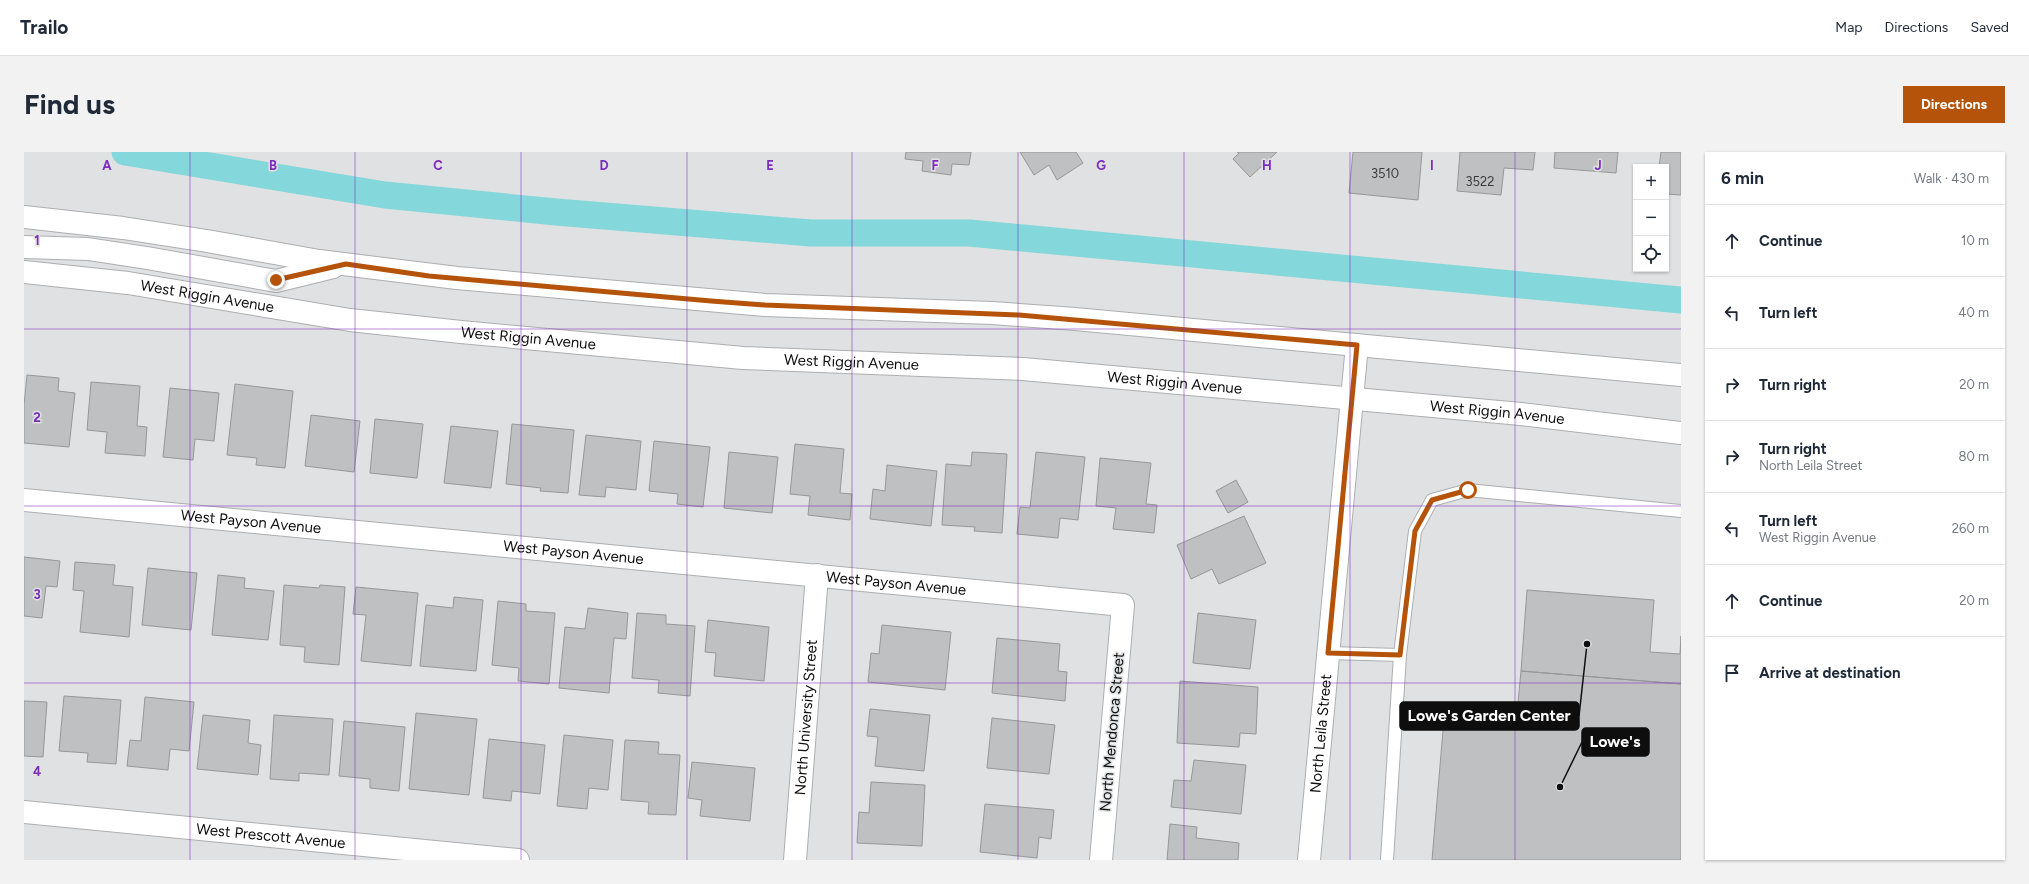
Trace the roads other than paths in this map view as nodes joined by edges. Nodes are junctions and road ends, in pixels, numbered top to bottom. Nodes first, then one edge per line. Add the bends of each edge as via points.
1 (24, 217) edge
2 (24, 247) edge
3 (346, 264) junction
4 (24, 272) edge
5 (1357, 345) junction
6 (1681, 374) edge
7 (1352, 398) junction
8 (1681, 433) edge
9 (24, 500) edge
10 (1681, 511) edge
11 (817, 575) junction
12 (1123, 605) joint
13 (1328, 653) junction
14 (1400, 655) junction
15 (24, 812) edge
16 (479, 859) edge
17 (518, 860) edge
18 (795, 860) edge
19 (1101, 860) edge
20 (1309, 860) edge
21 (1387, 860) edge

1 - 3 main road via 123,228
2 - 3 main road via 88,249 276,280
3 - 5 main road via 429,276 711,301 1019,315
4 - 7 main road, West Riggin Avenue via 128,283 350,320 461,332 743,358 1023,369
5 - 6 main road
5 - 7 main road, North Leila Street
7 - 8 main road, West Riggin Avenue
7 - 13 main road, North Leila Street
9 - 11 main road, West Payson Avenue
10 - 14 lane via 1468,490 1432,500 1415,531
11 - 12 main road, West Payson Avenue
11 - 18 main road, North University Street
12 - 19 main road, North Mendonca Street
13 - 14 lane
13 - 20 main road, North Leila Street
14 - 21 lane
15 - 16 main road, West Prescott Avenue
16 - 17 main road, West Prescott Avenue

